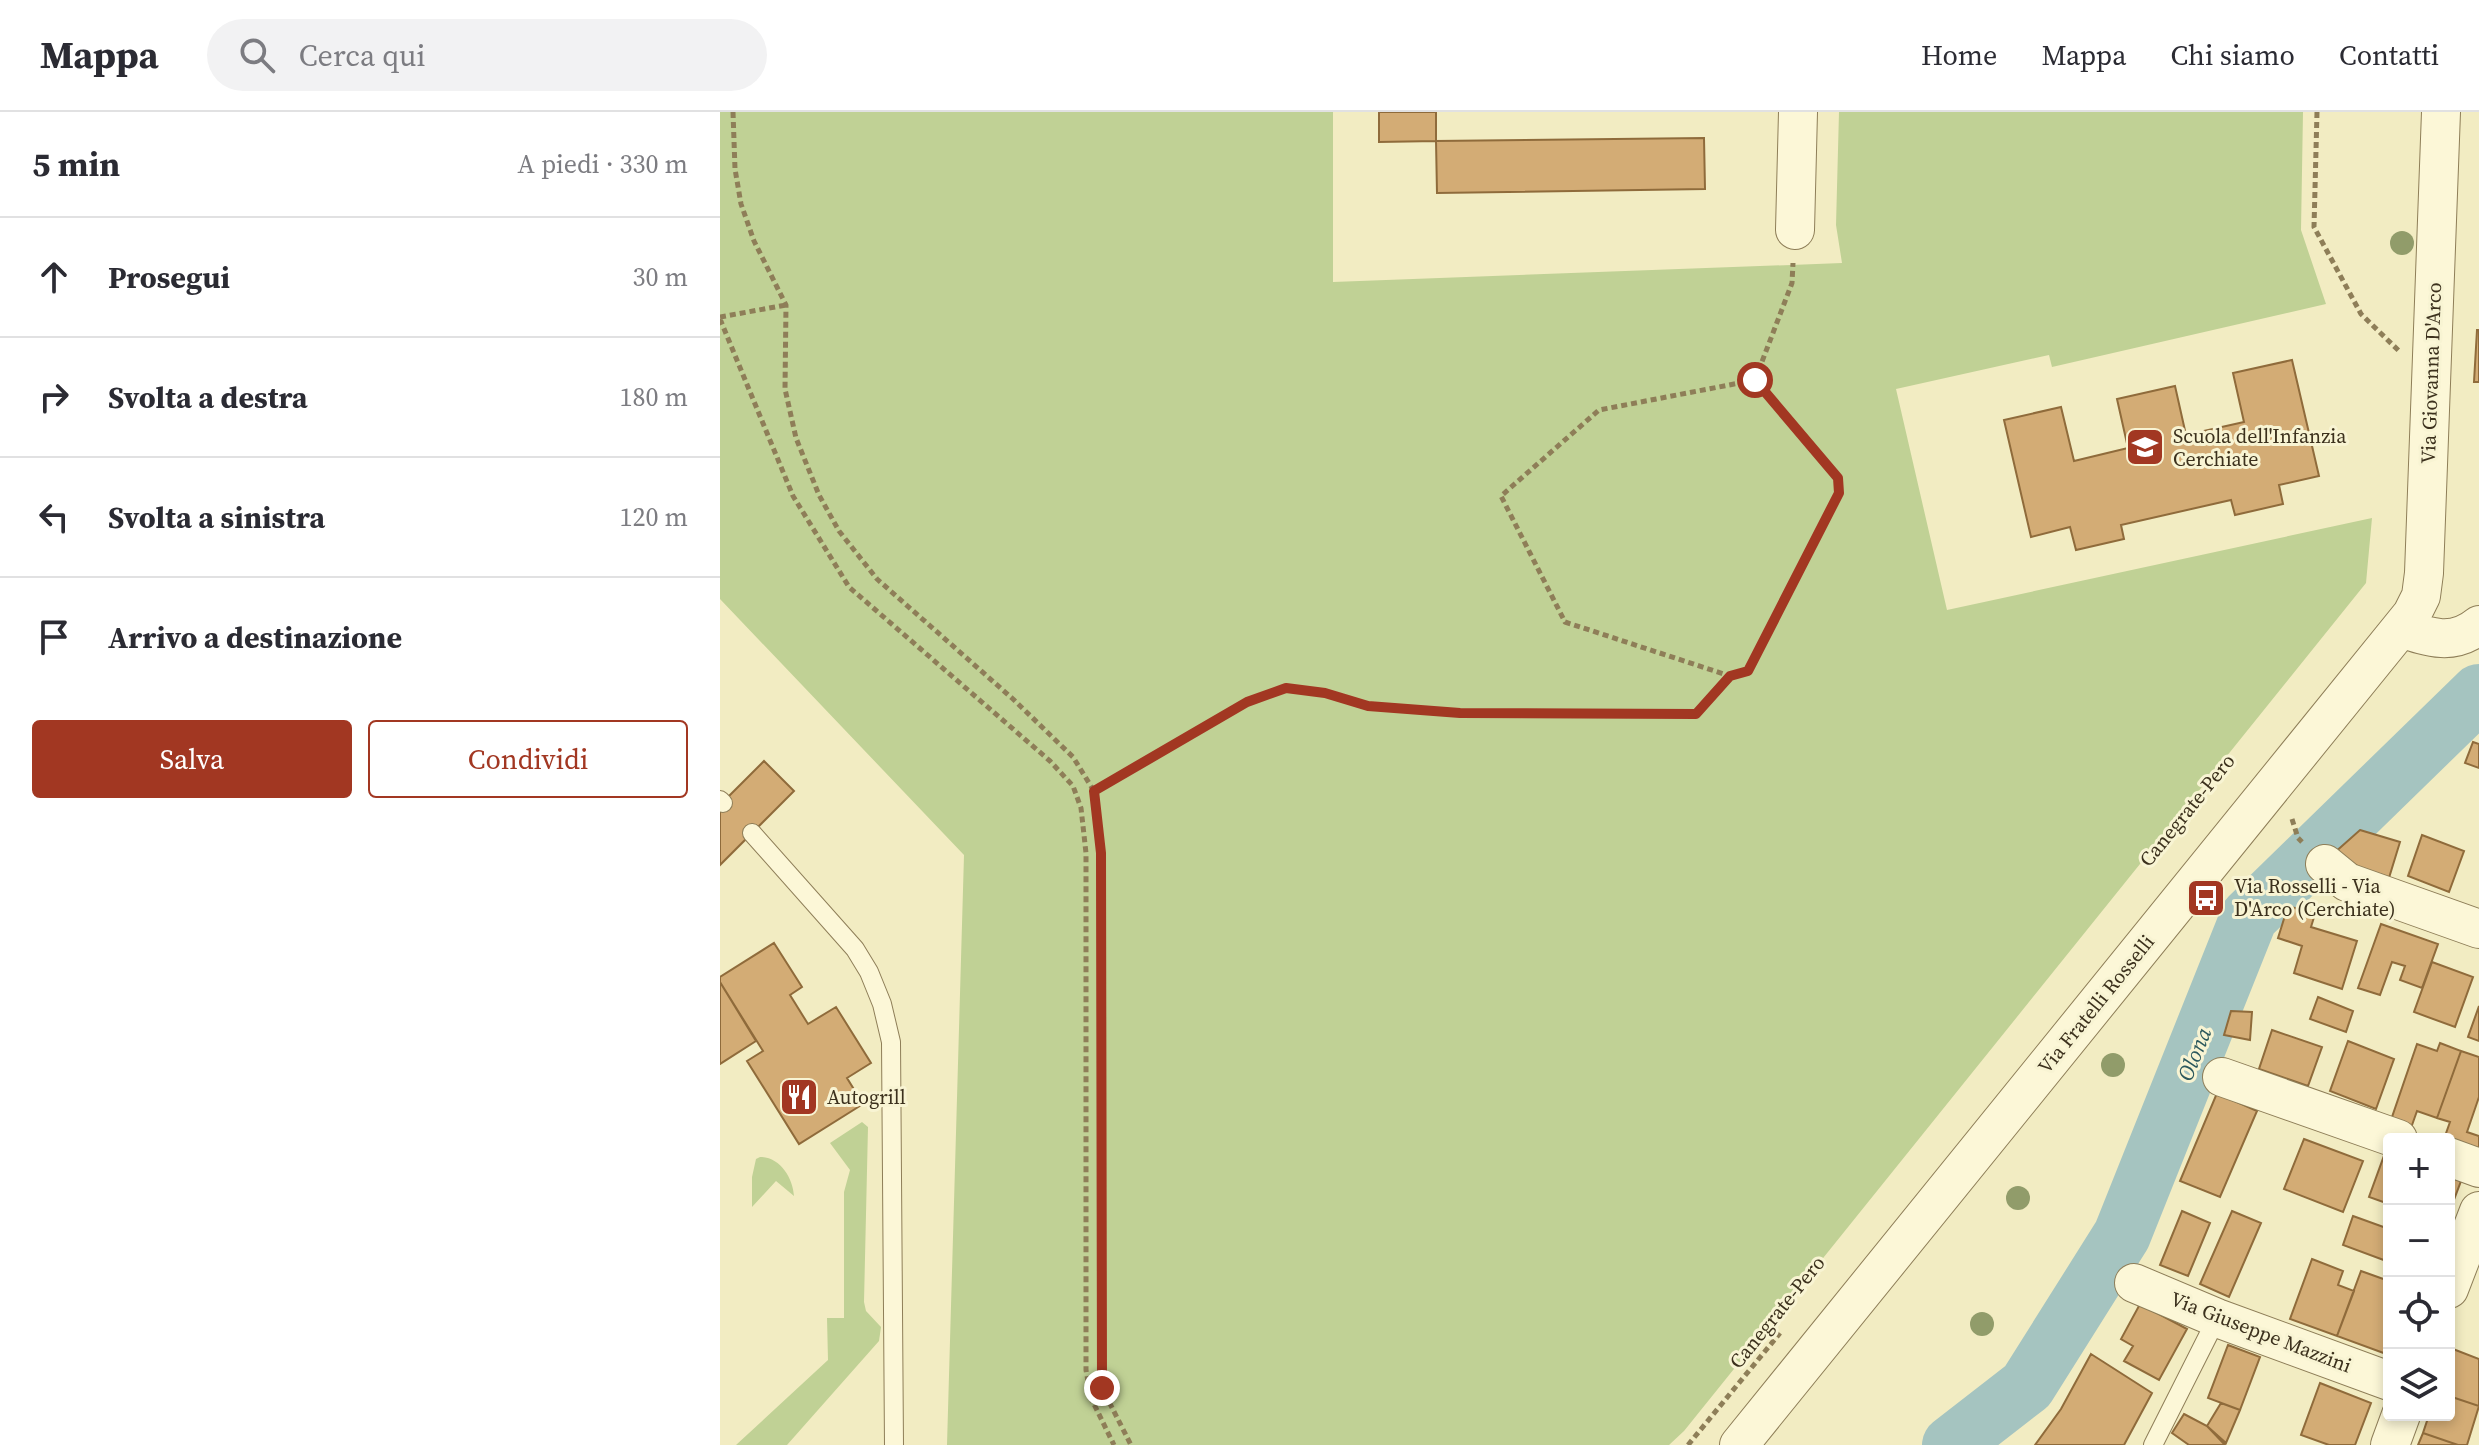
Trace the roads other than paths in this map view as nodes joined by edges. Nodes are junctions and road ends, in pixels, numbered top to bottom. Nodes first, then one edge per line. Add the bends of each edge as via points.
1 (1798, 112) edge
2 (2441, 112) edge
3 (1795, 230) road end
4 (2479, 625) edge
5 (2401, 628) junction
6 (752, 833) dead end
7 (2325, 864) dead end
8 (2479, 929) edge
9 (2222, 1077) dead end
10 (2383, 1134) edge
11 (2455, 1159) edge
12 (2479, 1168) edge
13 (2479, 1211) edge
14 (2454, 1277) edge
15 (2134, 1283) dead end
16 (2217, 1318) junction
17 (2383, 1379) edge
18 (2399, 1421) edge
19 (894, 1445) edge
20 (1739, 1445) edge
21 (2153, 1445) edge
22 (2390, 1445) edge

1 - 3 street
2 - 5 street, Via Giovanna D'Arco via 2424,573 2421,596
4 - 5 street via 2458,638 2442,639
5 - 20 street, Via Fratelli Rosselli
6 - 19 lane via 855,949 882,1004 891,1042
7 - 8 street via 2347,882
9 - 10 street
11 - 12 street
13 - 14 street
15 - 16 street, Via Giuseppe Mazzini
16 - 17 street, Via Giuseppe Mazzini
16 - 21 lane
18 - 22 street

